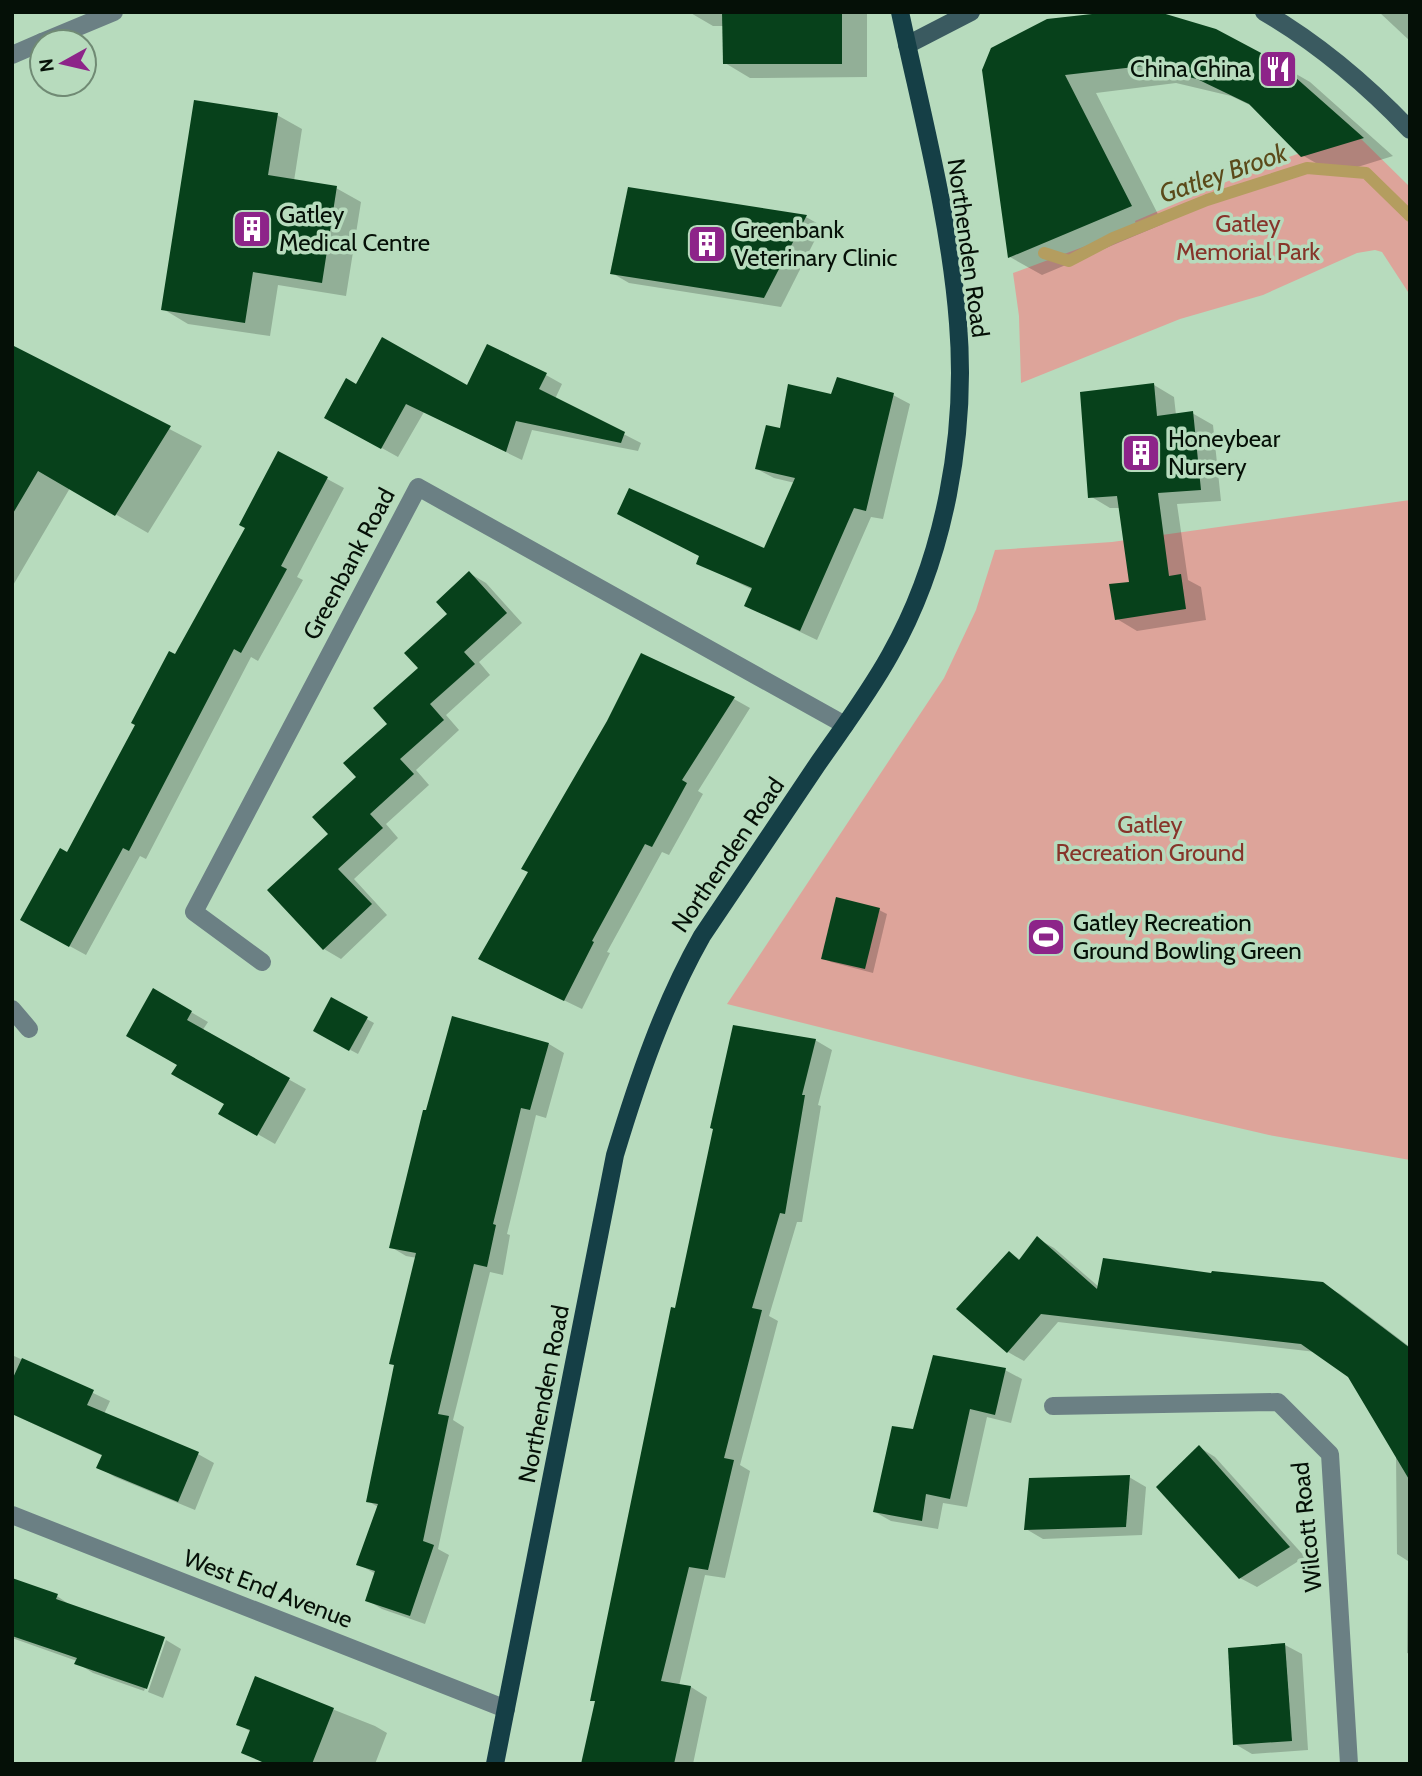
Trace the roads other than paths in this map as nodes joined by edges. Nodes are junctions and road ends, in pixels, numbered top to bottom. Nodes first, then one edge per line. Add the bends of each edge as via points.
1 (114, 12) edge
2 (900, 12) edge
3 (971, 12) edge
4 (1264, 12) edge
5 (76, 28) edge
6 (907, 45) junction
7 (1410, 130) edge
8 (845, 725) junction
9 (262, 962) dead end
10 (12, 1009) edge
11 (29, 1029) dead end
12 (1053, 1406) dead end
13 (12, 1515) edge
14 (506, 1709) junction
15 (495, 1764) edge
16 (1349, 1764) edge

1 - 5 street
2 - 6 main road, Northenden Road
3 - 6 street
4 - 7 street via 1335,58
6 - 8 main road, Northenden Road via 958,319 956,439 945,503 920,593 890,655
8 - 9 street, Greenbank Road via 418,487 194,912
8 - 14 main road, Northenden Road via 702,936 680,976 640,1074 615,1155
10 - 11 street
12 - 16 street, Wilcott Road via 1278,1402 1330,1454
13 - 14 street, West End Avenue
14 - 15 main road, Northenden Road

